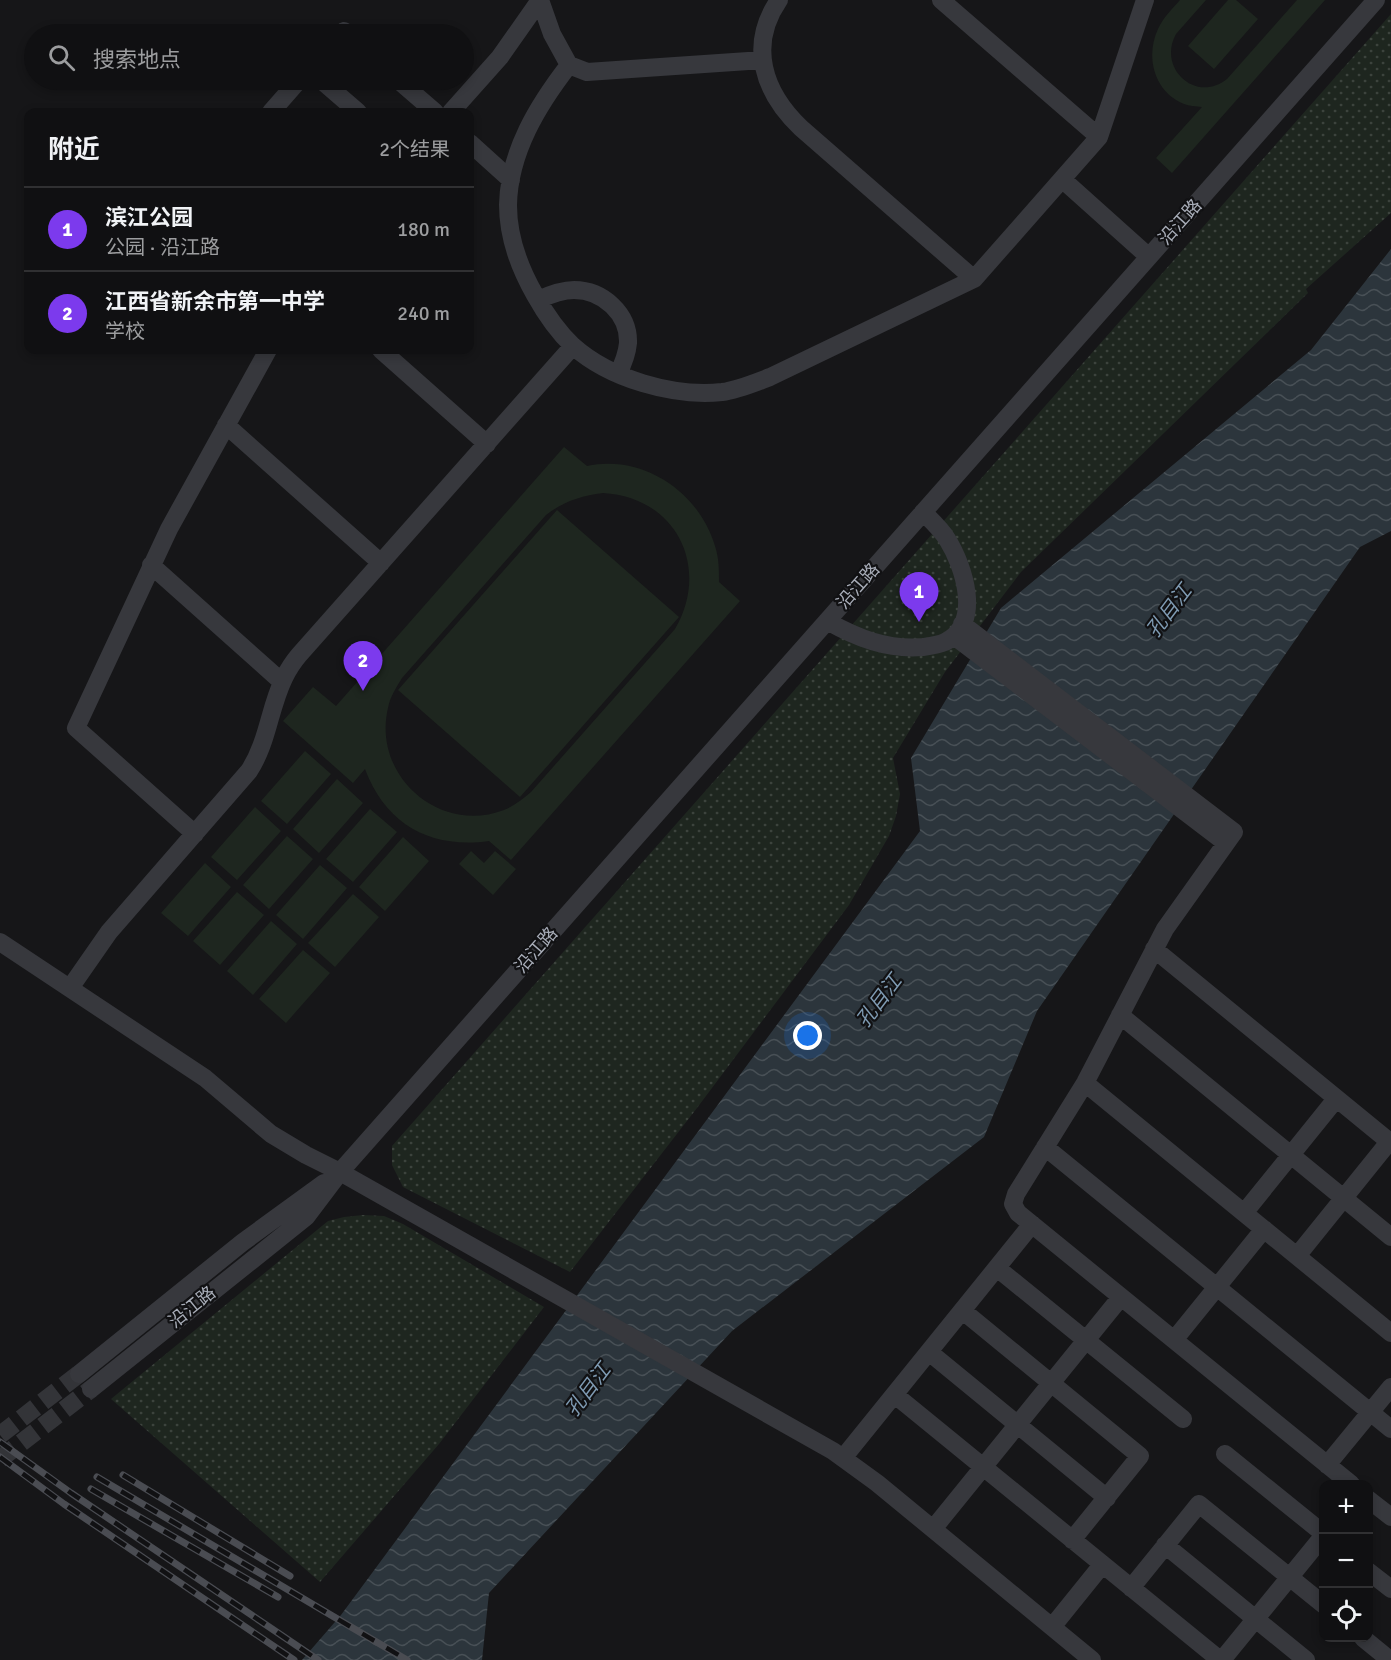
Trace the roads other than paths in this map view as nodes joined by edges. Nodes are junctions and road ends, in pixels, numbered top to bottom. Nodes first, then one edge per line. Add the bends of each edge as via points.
1 (779, 0) edge
2 (941, 0) edge
3 (1145, 0) edge
4 (1376, 0) edge
5 (763, 60) junction
6 (569, 65) junction
7 (474, 86) edge
8 (290, 90) edge
9 (333, 90) edge
10 (410, 90) edge
11 (471, 90) edge
12 (274, 108) edge
13 (353, 108) edge
14 (430, 108) edge
15 (455, 108) edge
16 (1099, 137) junction
17 (474, 147) edge
18 (511, 180) junction
19 (1062, 180) junction
20 (1149, 257) junction
21 (974, 279) junction
22 (538, 300) junction
23 (573, 346) junction
24 (266, 354) edge
25 (386, 354) edge
26 (618, 374) junction
27 (226, 425) junction
28 (487, 444) junction
29 (923, 512) junction
30 (381, 563) junction
31 (151, 565) junction
32 (827, 621) junction
33 (964, 635) junction
34 (282, 682) junction
35 (195, 834) junction
36 (0, 942) edge
37 (1154, 949) junction
38 (70, 987) junction
39 (1120, 1015) junction
40 (1085, 1083) junction
41 (1336, 1099) junction
42 (1390, 1143) edge
43 (1045, 1147) junction
44 (1291, 1155) junction
45 (340, 1172) junction
46 (1344, 1198) junction
47 (1244, 1213) junction
48 (1032, 1224) junction
49 (1264, 1229) junction
50 (1391, 1237) edge
51 (1297, 1256) junction
52 (997, 1268) junction
53 (1217, 1287) junction
54 (1121, 1297) junction
55 (963, 1311) junction
56 (1391, 1333) edge
57 (1086, 1340) junction
58 (1174, 1340) junction
59 (929, 1352) junction
60 (79, 1374) tunnel mouth
61 (1052, 1383) junction
62 (1391, 1387) edge
63 (91, 1389) tunnel mouth
64 (895, 1395) junction
65 (1370, 1412) junction
66 (1183, 1419) dead end
67 (1018, 1425) junction
68 (1391, 1429) edge
69 (1225, 1454) dead end
70 (843, 1458) junction
71 (1327, 1465) junction
72 (983, 1467) junction
73 (1345, 1480) edge
74 (1107, 1498) junction
75 (1373, 1503) edge
76 (1391, 1517) edge
77 (933, 1529) junction
78 (1322, 1534) edge
79 (1072, 1540) junction
80 (1319, 1540) edge
81 (1165, 1545) junction
82 (1102, 1564) junction
83 (1373, 1575) edge
84 (1289, 1577) junction
85 (1131, 1588) junction
86 (1391, 1590) edge
87 (1319, 1602) edge
88 (1256, 1619) junction
89 (1052, 1627) junction
90 (1368, 1642) edge
91 (1092, 1660) edge
92 (1221, 1660) edge
93 (1306, 1660) edge
94 (1390, 1660) edge

1 - 5 street via 766,24
2 - 16 street
3 - 16 street
4 - 20 street, 沿江路
5 - 6 street via 587,72
5 - 21 street via 767,81 788,116
6 - 7 street via 540,0
6 - 18 street via 528,129
8 - 12 street
9 - 13 street
10 - 14 street
11 - 15 street
16 - 19 street
17 - 18 street
18 - 22 street via 508,203 512,243
19 - 20 street
19 - 21 street
20 - 29 street, 沿江路
21 - 26 street via 747,386 696,393 669,390
22 - 23 street
22 - 26 street via 574,290 602,297 618,311 627,331 627,351
23 - 26 street
23 - 28 street
24 - 27 street
25 - 28 street
27 - 30 street
27 - 31 street
28 - 30 street
29 - 32 street, 沿江路
29 - 33 street via 947,540 962,571 968,602
30 - 34 street via 299,655
31 - 34 street
31 - 35 street via 76,728
32 - 33 street via 877,643 911,648
32 - 45 street, 沿江路
33 - 37 street via 1230,838
34 - 35 street via 255,762
35 - 38 street via 109,932
36 - 38 street
37 - 39 street
37 - 41 street
38 - 45 street via 205,1078 271,1134
39 - 40 street
39 - 44 street
40 - 43 street
40 - 47 street
41 - 42 street
41 - 44 street
42 - 46 street
43 - 48 street via 1013,1204
43 - 53 street
44 - 46 street
44 - 47 street
45 - 60 street, 沿江路 via 243,1242
45 - 63 street, 沿江路 via 306,1217
45 - 70 street
46 - 50 street
46 - 51 street
47 - 49 street
48 - 52 street
48 - 54 street
49 - 51 street
49 - 53 street
51 - 56 street
52 - 55 street
52 - 57 street
53 - 58 street
53 - 65 street
54 - 57 street
54 - 58 street
55 - 59 street
55 - 61 street
57 - 61 street
57 - 66 street
58 - 71 street
59 - 64 street
59 - 67 street
61 - 67 street
61 - 74 street via 1140,1456
62 - 65 street
64 - 70 street
64 - 72 street
65 - 68 street
65 - 71 street
67 - 72 street
67 - 74 street
69 - 78 street
70 - 77 street
71 - 73 street
72 - 77 street
72 - 79 street
74 - 79 street
75 - 76 street
77 - 89 street
79 - 82 street
80 - 84 street
81 - 84 street via 1199,1504
81 - 85 street
81 - 88 street
82 - 85 street
82 - 89 street
83 - 86 street
84 - 87 street
84 - 88 street
85 - 92 street
88 - 92 street
88 - 93 street
89 - 91 street
90 - 94 street

